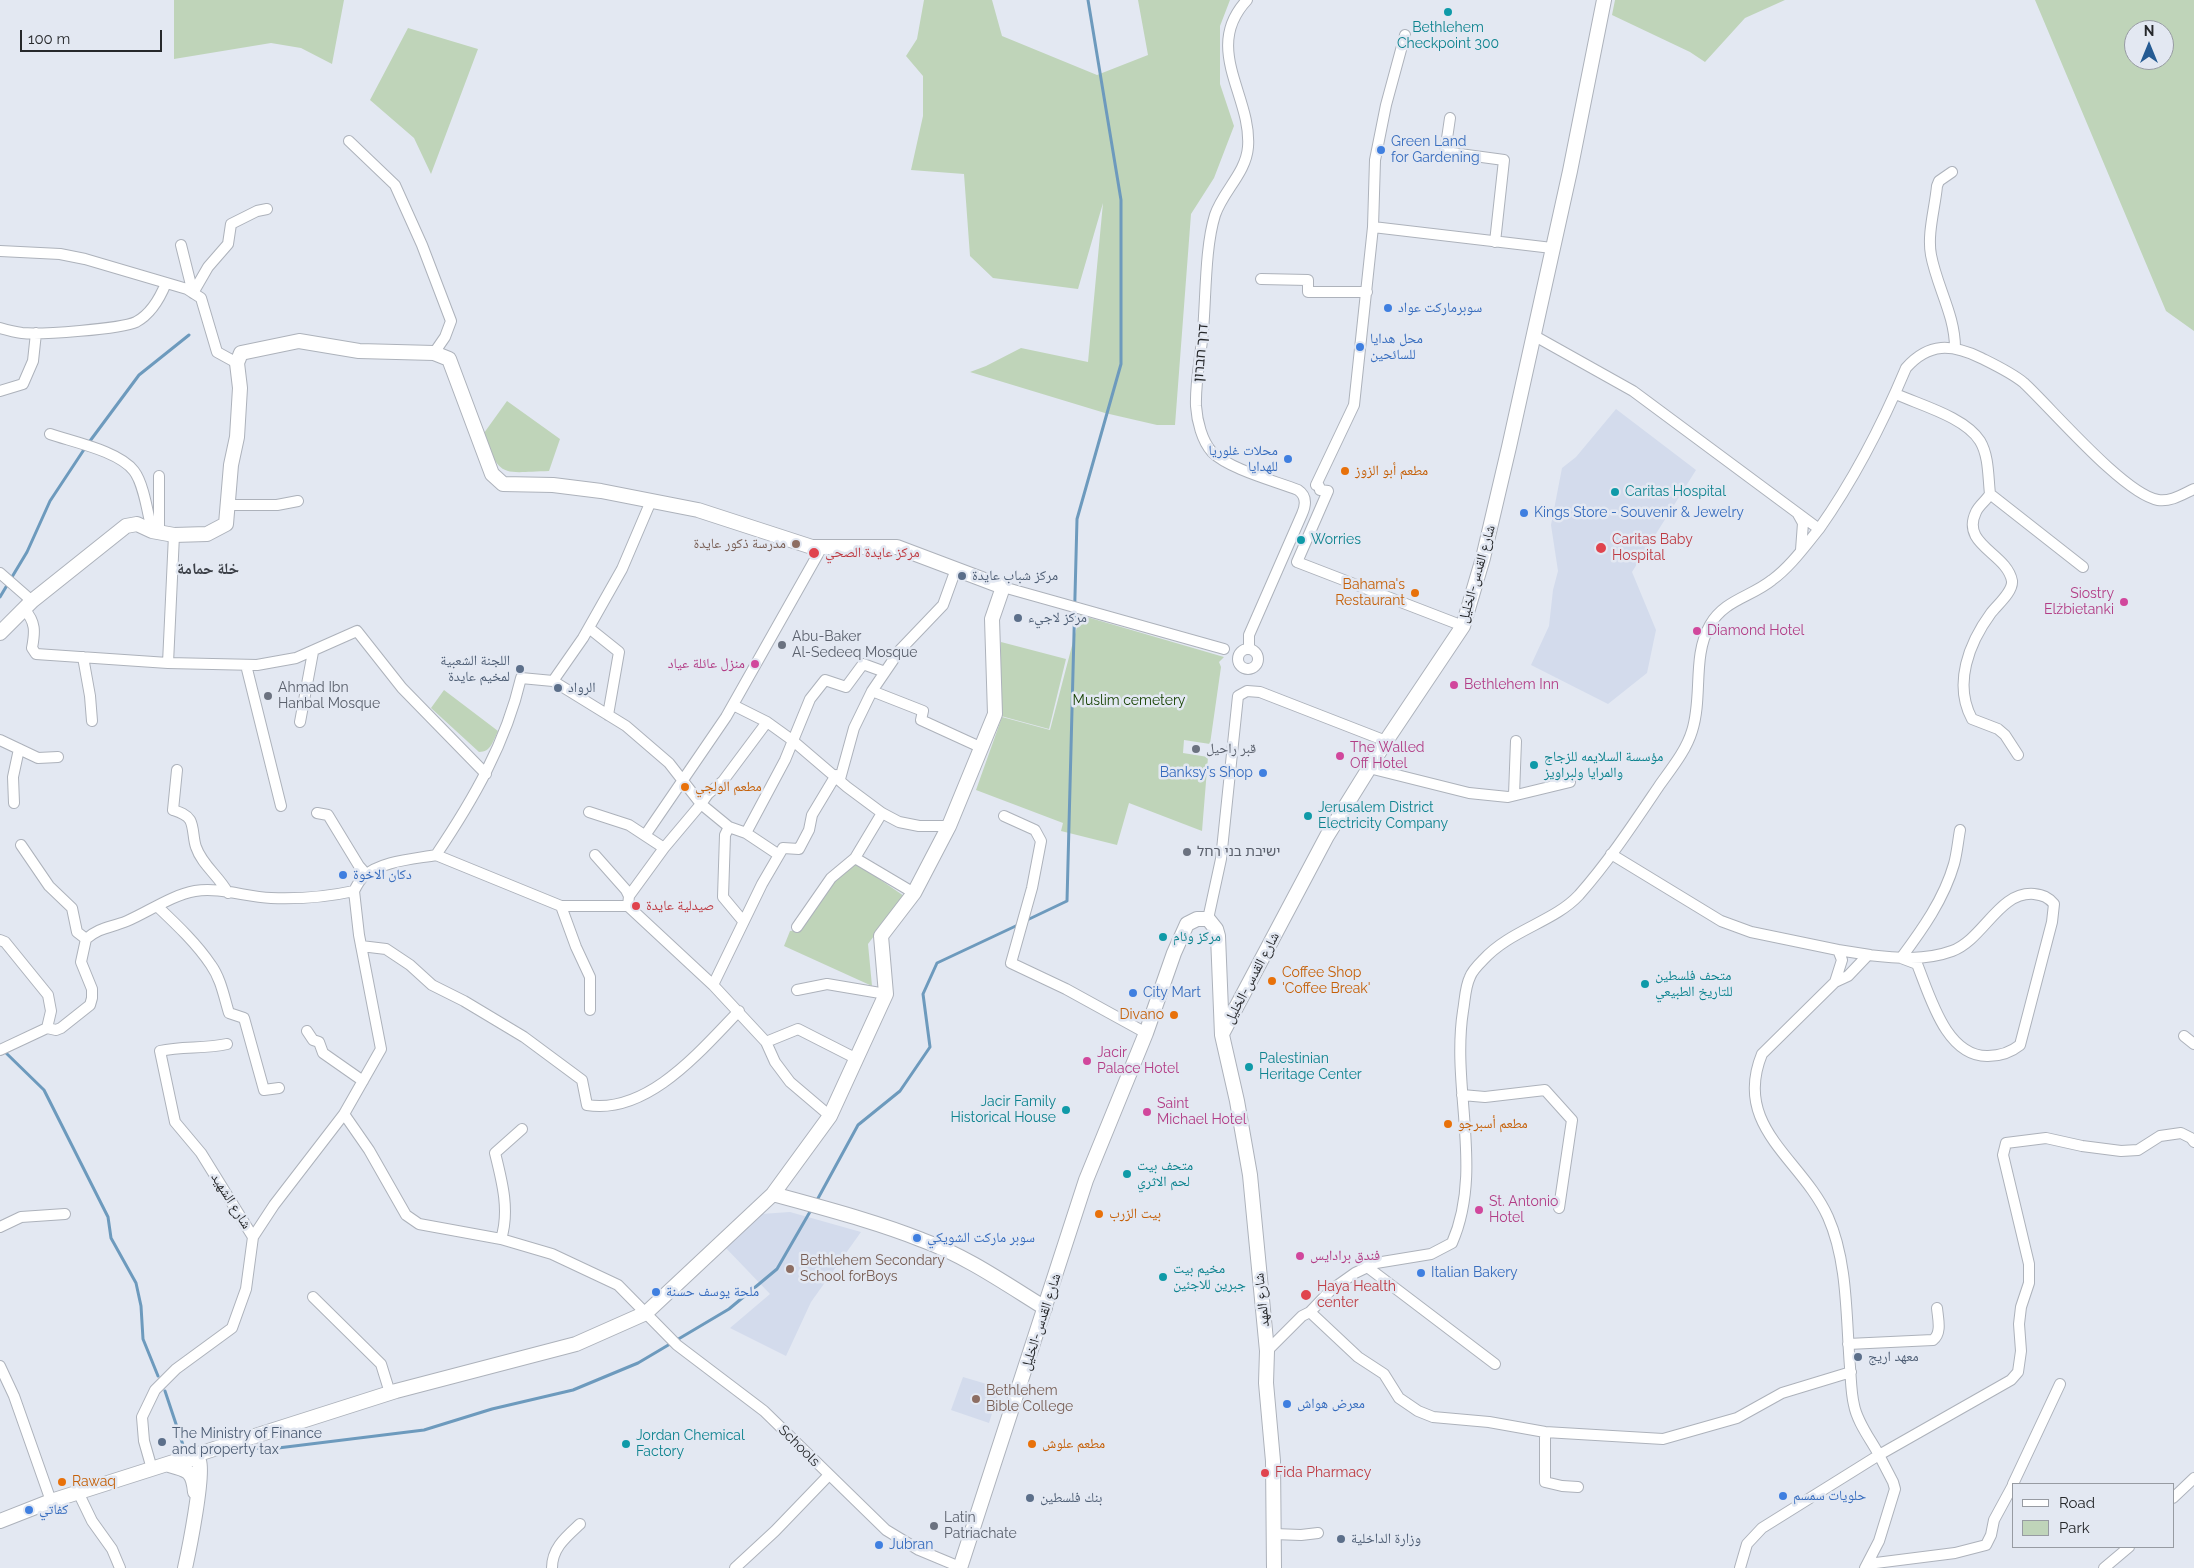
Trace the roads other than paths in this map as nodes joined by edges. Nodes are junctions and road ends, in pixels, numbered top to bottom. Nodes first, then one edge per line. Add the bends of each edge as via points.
1 (1247, 0) edge
2 (1600, 0) edge
3 (1604, 0) edge
4 (1598, 25) junction
5 (1405, 35) dead end
6 (1450, 118) dead end
7 (349, 141) dead end
8 (1952, 172) dead end
9 (266, 209) dead end
10 (1373, 227) junction
11 (1495, 242) junction
12 (181, 245) dead end
13 (1552, 248) junction
14 (0, 251) edge
15 (1261, 279) dead end
16 (166, 283) junction
17 (1367, 292) junction
18 (193, 293) junction
19 (0, 328) edge
20 (36, 333) junction
21 (1533, 335) junction
22 (1955, 348) junction
23 (434, 353) junction
24 (237, 363) junction
25 (0, 391) edge
26 (1896, 394) junction
27 (50, 434) dead end
28 (159, 476) dead end
29 (2194, 489) edge
30 (1990, 494) junction
31 (298, 501) dead end
32 (651, 501) junction
33 (228, 505) junction
34 (1797, 513) junction
35 (1819, 529) junction
36 (156, 531) junction
37 (174, 535) junction
38 (822, 547) junction
39 (1802, 550) junction
40 (2083, 568) dead end
41 (956, 569) junction
42 (0, 573) edge
43 (1003, 587) junction
44 (28, 605) junction
45 (1463, 626) junction
46 (589, 628) junction
47 (0, 633) edge
48 (1224, 649) dead end
49 (1248, 649) dead end
50 (314, 652) junction
51 (83, 657) junction
52 (168, 663) junction
53 (246, 665) junction
54 (885, 672) junction
55 (553, 681) junction
56 (872, 691) junction
57 (732, 705) junction
58 (608, 715) junction
59 (92, 721) dead end
60 (300, 722) dead end
61 (767, 722) junction
62 (0, 740) edge
63 (792, 740) junction
64 (1386, 740) junction
65 (1516, 741) dead end
66 (980, 748) junction
67 (19, 749) junction
68 (2018, 755) dead end
69 (58, 757) dead end
70 (1369, 768) junction
71 (177, 770) dead end
72 (486, 774) junction
73 (838, 777) junction
74 (684, 781) junction
75 (1570, 782) dead end
76 (1514, 795) junction
77 (14, 803) dead end
78 (701, 804) junction
79 (281, 806) dead end
80 (589, 812) dead end
81 (882, 812) junction
82 (317, 813) dead end
83 (1004, 816) dead end
84 (948, 826) junction
85 (729, 827) junction
86 (1960, 830) dead end
87 (746, 833) junction
88 (646, 834) junction
89 (21, 845) dead end
90 (664, 848) junction
91 (779, 854) junction
92 (1611, 854) junction
93 (436, 855) junction
94 (595, 855) dead end
95 (855, 858) junction
96 (367, 875) junction
97 (354, 891) junction
98 (228, 893) junction
99 (914, 893) junction
100 (629, 901) junction
101 (561, 906) junction
102 (158, 907) junction
103 (1208, 919) junction
104 (743, 921) junction
105 (797, 927) dead end
106 (86, 939) junction
107 (0, 940) edge
108 (361, 946) junction
109 (1838, 950) junction
110 (1870, 955) junction
111 (1901, 958) junction
112 (1835, 982) junction
113 (714, 985) junction
114 (797, 990) dead end
115 (886, 994) junction
116 (590, 1010) dead end
117 (738, 1011) junction
118 (47, 1028) junction
119 (307, 1032) dead end
120 (1146, 1033) junction
121 (1222, 1035) junction
122 (2184, 1036) dead end
123 (766, 1042) junction
124 (227, 1044) dead end
125 (2194, 1044) edge
126 (0, 1050) edge
127 (856, 1059) junction
128 (363, 1081) junction
129 (279, 1088) dead end
130 (1462, 1095) junction
131 (344, 1114) junction
132 (830, 1116) junction
133 (522, 1130) dead end
134 (2194, 1142) edge
135 (773, 1194) junction
136 (1558, 1208) dead end
137 (65, 1214) dead end
138 (0, 1227) edge
139 (253, 1237) junction
140 (501, 1239) junction
141 (1366, 1266) junction
142 (313, 1297) dead end
143 (1045, 1308) junction
144 (1936, 1308) dead end
145 (1310, 1312) junction
146 (646, 1313) junction
147 (1848, 1344) junction
148 (1267, 1351) junction
149 (1495, 1364) dead end
150 (0, 1366) edge
151 (1851, 1372) junction
152 (2060, 1384) dead end
153 (390, 1393) junction
154 (1545, 1432) junction
155 (212, 1450) junction
156 (1879, 1456) junction
157 (190, 1458) junction
158 (167, 1464) junction
159 (201, 1467) junction
160 (152, 1469) junction
161 (828, 1476) junction
162 (2194, 1478) edge
163 (2013, 1483) edge
164 (2012, 1486) edge
165 (1578, 1487) dead end
166 (2183, 1490) junction
167 (2194, 1490) edge
168 (78, 1492) junction
169 (2174, 1497) edge
170 (51, 1501) junction
171 (195, 1508) junction
172 (0, 1521) edge
173 (580, 1524) dead end
174 (1318, 1533) dead end
175 (1274, 1534) junction
176 (2128, 1548) edge
177 (1867, 1566) edge
178 (120, 1568) edge
179 (185, 1568) edge
180 (552, 1568) edge
181 (734, 1568) edge
182 (962, 1568) edge
183 (1274, 1568) edge
184 (1740, 1568) edge
185 (2104, 1568) edge

1 - 49 street, דרך חברון via 1232,21 1228,50 1243,108 1248,147 1240,172 1222,199 1212,229 1196,405 1204,438 1213,452 1230,464 1298,490 1305,500 1302,514 1250,635
2 - 4 street
3 - 4 street
4 - 13 street, شارع القدس-الخليل
5 - 10 street via 1375,160
6 - 11 street via 1445,152 1504,160
7 - 23 street via 395,185 422,246 451,320
8 - 22 street via 1937,186 1930,246 1953,326
9 - 18 street via 231,224 228,244
10 - 11 street
10 - 17 street
11 - 13 street
12 - 18 street
13 - 21 street, شارع القدس-الخليل
14 - 16 street via 69,256
15 - 17 street via 1308,280 1308,292
16 - 18 street
16 - 20 street via 158,303 137,321 119,327
17 - 45 street via 1354,405 1316,485 1320,490 1328,490 1297,562
18 - 24 street via 201,298 217,352
19 - 20 street
20 - 25 street via 33,361 23,384
21 - 34 street via 1633,391
21 - 45 street, شارع القدس-الخليل via 1485,549
22 - 26 street via 1942,347 1914,359 1906,368
22 - 29 street via 1986,360 2022,382 2103,462 2145,495 2167,500
23 - 24 street via 359,351 299,341 241,353
23 - 32 street via 448,359 492,474 502,484 553,485
24 - 33 street via 239,408
26 - 30 street via 1951,417 1971,430 1987,460
26 - 35 street via 1857,471
27 - 36 street via 123,461 135,472
28 - 36 street
30 - 40 street
30 - 68 street via 1976,512 1973,521 1975,537 2004,565 2012,582 1969,653 1963,685 1966,707 1972,719 2005,734
31 - 33 street via 276,505
32 - 38 street via 698,510 812,547
32 - 46 street via 622,569
33 - 37 street via 226,524 207,534
34 - 35 street
34 - 39 street via 1803,523
35 - 39 street
36 - 37 street
36 - 44 street via 137,524 126,526
37 - 52 street
38 - 41 street via 897,547
38 - 57 street
39 - 92 street via 1773,580 1721,610 1710,625 1702,644 1692,734
41 - 43 street
41 - 54 street via 943,606 900,650
42 - 44 street
43 - 48 street
43 - 66 street via 992,619 995,714
44 - 47 street
44 - 51 street via 36,630 32,648 36,654
45 - 64 street, شارع القدس-الخليل
46 - 55 street
46 - 58 street via 619,652
50 - 53 street via 296,658
50 - 60 street
50 - 72 street via 357,631 402,688
51 - 52 street
51 - 59 street
52 - 53 street
53 - 79 street
54 - 56 street
54 - 63 street via 863,664 846,686 825,680 810,699
55 - 58 street
55 - 72 street via 521,678 514,710
56 - 66 street via 924,711 921,720
56 - 73 street via 854,728
57 - 61 street
57 - 74 street
58 - 74 street via 669,763
61 - 63 street
61 - 78 street via 724,781
62 - 67 street
63 - 73 street
63 - 87 street
64 - 70 street, شارع القدس-الخليل
64 - 103 street via 1260,692 1248,691 1238,696 1221,859
65 - 76 street
66 - 84 street
67 - 69 street via 38,758
67 - 77 street via 13,777
70 - 76 street via 1469,793
70 - 121 street, شارع القدس-الخليل via 1327,836
71 - 98 street via 173,810 190,821 196,848
72 - 93 street
73 - 81 street
73 - 91 street via 812,815 809,830 799,849 783,848
74 - 78 street
74 - 88 street
75 - 76 street
78 - 85 street
78 - 90 street
80 - 88 street
81 - 84 street via 899,822
81 - 95 street
82 - 96 street via 328,815
83 - 120 street via 1035,830 1041,841 1011,963
84 - 99 street
85 - 87 street
85 - 104 street via 725,835 723,897
86 - 111 street via 1955,862 1943,892
87 - 91 street
88 - 90 street
89 - 106 street via 49,886 72,908 77,932
90 - 100 street
91 - 104 street
92 - 109 street via 1737,928
92 - 130 street via 1578,896 1509,938 1486,957 1470,977 1461,1025
93 - 96 street via 390,864
93 - 101 street
94 - 100 street
95 - 99 street
95 - 105 street via 831,878
96 - 97 street
97 - 98 street via 332,896 271,898
97 - 108 street
98 - 102 street via 213,890 183,893
99 - 115 street via 881,936
100 - 101 street
100 - 113 street
101 - 116 street via 590,977
102 - 106 street via 95,931
102 - 129 street via 212,966 229,1013 244,1018 264,1090
103 - 120 street, شارع القدس-الخليل via 1197,919 1187,924
103 - 121 street, شارع القدس-الخليل via 1218,936
104 - 113 street
106 - 118 street via 81,962 92,989 90,1005 61,1028
107 - 118 street via 48,995 51,1011
108 - 117 street via 386,948 432,985 464,1001 552,1056 582,1080 587,1105 610,1106 647,1094 666,1082
108 - 128 street via 381,1049
109 - 110 street
109 - 112 street via 1842,960
110 - 111 street
110 - 112 street via 1848,976
111 - 111 street via 1917,964 1941,1021 1955,1042 1971,1054 1982,1056 2011,1052 2020,1045 2054,904 2049,898 2038,895 2024,893 2015,896 1962,946 1929,956
112 - 147 street via 1762,1054 1754,1087 1758,1113 1765,1128 1828,1217 1839,1250
113 - 117 street
114 - 115 street via 827,984
115 - 127 street
117 - 123 street
118 - 126 street
119 - 128 street via 312,1040 319,1042 323,1053
120 - 143 street, شارع القدس-الخليل via 1086,1180
121 - 148 street, شارع المهد via 1250,1175
122 - 125 street
123 - 127 street via 798,1029
123 - 132 street via 775,1062 790,1082
124 - 139 street, شارع الشهيد via 160,1052 175,1122 201,1153
127 - 132 street
128 - 131 street
130 - 136 street via 1485,1097 1545,1090 1572,1120
130 - 141 street via 1465,1191 1463,1210 1452,1243 1431,1254
131 - 139 street
131 - 140 street, Schools via 369,1150 406,1216 419,1224
132 - 135 street
133 - 140 street via 496,1153 503,1184 506,1225
134 - 156 street via 2181,1134 2160,1136 2138,1150 2121,1151 2046,1138 2006,1143 2003,1155 2028,1264 2029,1283 2021,1307 2018,1372 2011,1380
135 - 143 street via 923,1240 972,1264
135 - 146 street
137 - 138 street via 21,1216
139 - 160 street, شارع الشهيد via 246,1289 232,1328 176,1369 155,1390 142,1417 144,1441
140 - 146 street, Schools via 552,1254 618,1285
141 - 145 street via 1331,1290
141 - 149 street
142 - 153 street via 381,1364
143 - 182 street, شارع القدس-الخليل
144 - 147 street via 1939,1332 1933,1340
145 - 148 street
145 - 154 street via 1358,1357 1384,1374 1399,1398 1418,1411 1433,1417
146 - 153 street via 576,1344
146 - 161 street, Schools via 677,1345 764,1411
147 - 151 street
148 - 175 street, شارع المهد
150 - 170 street
151 - 154 street via 1782,1393 1737,1418 1663,1439
151 - 156 street via 1853,1404
152 - 163 street
153 - 155 street
154 - 165 street via 1545,1482
155 - 157 street
155 - 159 street
156 - 177 street via 1895,1489 1888,1516
156 - 184 street via 1762,1528 1747,1544
157 - 158 street
157 - 159 street via 199,1461
158 - 160 street
158 - 171 street via 187,1470 191,1476
159 - 171 street
160 - 168 street
161 - 181 street
161 - 182 street, Schools via 886,1530 920,1550
162 - 166 street
164 - 177 street via 1994,1520 1986,1545
166 - 167 street
166 - 169 street
168 - 170 street
168 - 178 street
170 - 172 street
171 - 179 street
173 - 180 street via 559,1543
174 - 175 street
175 - 183 street, شارع المهد
176 - 185 street

